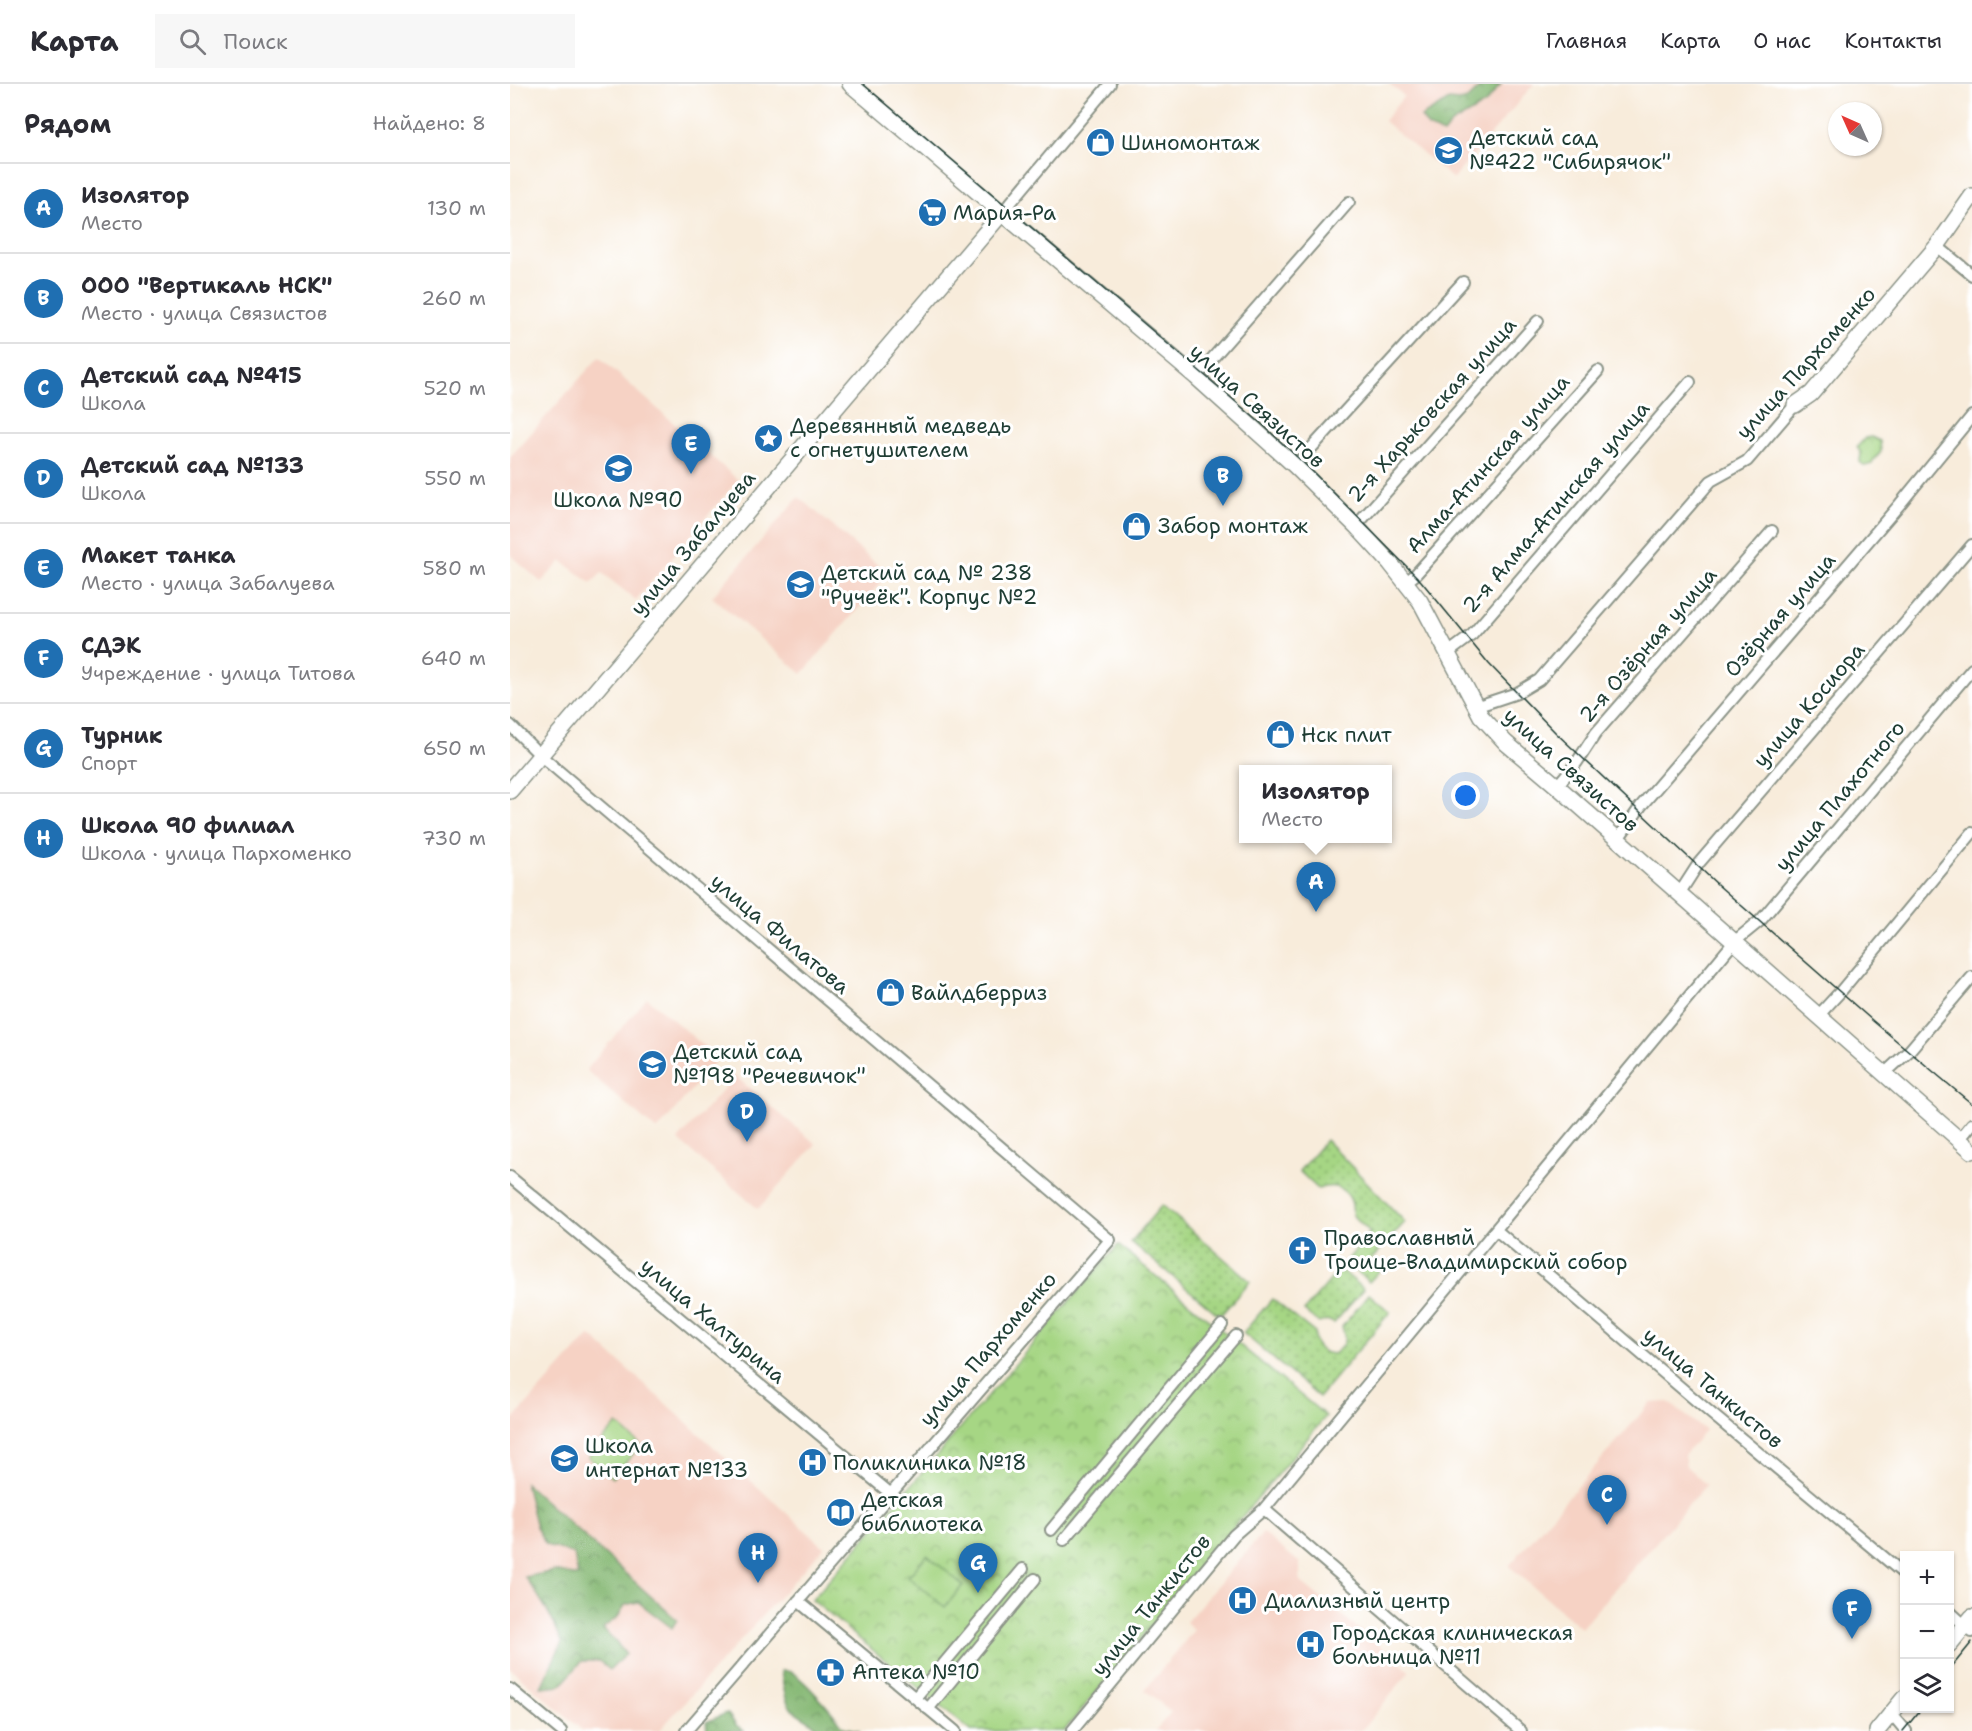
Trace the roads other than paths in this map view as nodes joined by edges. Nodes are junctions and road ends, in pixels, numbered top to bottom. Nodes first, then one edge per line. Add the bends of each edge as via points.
1 (850, 84) edge
2 (1110, 84) edge
3 (1972, 196) edge
4 (1349, 202) dead end
5 (1002, 213) junction
6 (1937, 246) junction
7 (1972, 275) edge
8 (1463, 282) dead end
9 (1538, 321) dead end
10 (1598, 370) dead end
11 (1196, 377) junction
12 (1690, 382) dead end
13 (1795, 405) joint
14 (1972, 416) edge
15 (1295, 466) junction
16 (1356, 526) junction
17 (1772, 531) dead end
18 (1972, 545) edge
19 (1406, 582) junction
20 (1448, 653) junction
21 (1972, 669) edge
22 (1475, 707) junction
23 (510, 725) edge
24 (541, 756) junction
25 (1557, 786) junction
26 (510, 791) edge
27 (1972, 833) edge
28 (1618, 839) junction
29 (1679, 894) junction
30 (1734, 942) junction
31 (1972, 977) edge
32 (1818, 1016) junction
33 (1885, 1074) junction
34 (1972, 1124) edge
35 (1959, 1140) junction
36 (1972, 1152) edge
37 (510, 1177) edge
38 (1496, 1230) junction
39 (1110, 1240) joint
40 (1222, 1324) dead end
41 (1236, 1336) dead end
42 (891, 1494) junction
43 (1264, 1509) junction
44 (1051, 1530) dead end
45 (1064, 1540) dead end
46 (1023, 1569) dead end
47 (1900, 1570) edge
48 (1035, 1579) dead end
49 (798, 1601) junction
50 (1954, 1615) edge
51 (1970, 1625) edge
52 (1954, 1640) edge
53 (510, 1689) edge
54 (915, 1698) junction
55 (1900, 1703) edge
56 (928, 1709) junction
57 (1891, 1713) junction
58 (561, 1731) edge
59 (686, 1731) edge
60 (955, 1731) edge
61 (1072, 1731) edge
62 (1521, 1731) edge
63 (1876, 1731) edge
64 (1906, 1731) edge

1 - 5 street, улица Связистов
2 - 5 street
3 - 6 street, улица Пархоменко
4 - 11 street
5 - 11 street, улица Связистов
5 - 24 street, улица Забалуева
6 - 7 street
6 - 13 street, улица Пархоменко via 1811,394
8 - 15 street
9 - 16 street, 2-я Харьковская улица
10 - 19 street, Алма-Атинская улица
11 - 15 street, улица Связистов
12 - 20 street, 2-я Алма-Атинская улица via 1472,635
13 - 22 street, улица Пархоменко via 1747,461 1711,481 1539,680 1517,693
14 - 28 street, Озёрная улица via 1641,806
15 - 16 street, улица Связистов
16 - 19 street, улица Связистов
17 - 25 street, 2-я Озёрная улица via 1596,733
18 - 29 street, улица Косиора via 1700,863
19 - 20 street, улица Связистов
20 - 22 street, улица Связистов
21 - 30 street, улица Плахотного via 1761,920
22 - 25 street, улица Связистов via 1506,743
23 - 24 street, улица Филатова
24 - 26 street, улица Забалуева
24 - 39 street, улица Филатова
25 - 28 street, улица Связистов
27 - 32 street
28 - 29 street, улица Связистов
29 - 30 street, улица Связистов
30 - 32 street, улица Связистов
30 - 38 street, улица Танкистов
31 - 33 street
32 - 33 street, улица Связистов
33 - 35 street, улица Связистов
34 - 35 street
35 - 36 street, улица Связистов
37 - 42 street, улица Халтурина
38 - 43 street, улица Танкистов
38 - 47 street, улица Танкистов
39 - 42 street, улица Пархоменко
40 - 44 street
41 - 45 street
42 - 49 street, улица Пархоменко
43 - 61 street, улица Танкистов via 1234,1535
43 - 62 street
46 - 54 street
48 - 56 street
49 - 54 street
49 - 59 street, улица Пархоменко
50 - 51 street
51 - 52 street
53 - 58 street
54 - 56 street
55 - 57 street
56 - 60 street
57 - 63 street
57 - 64 street

